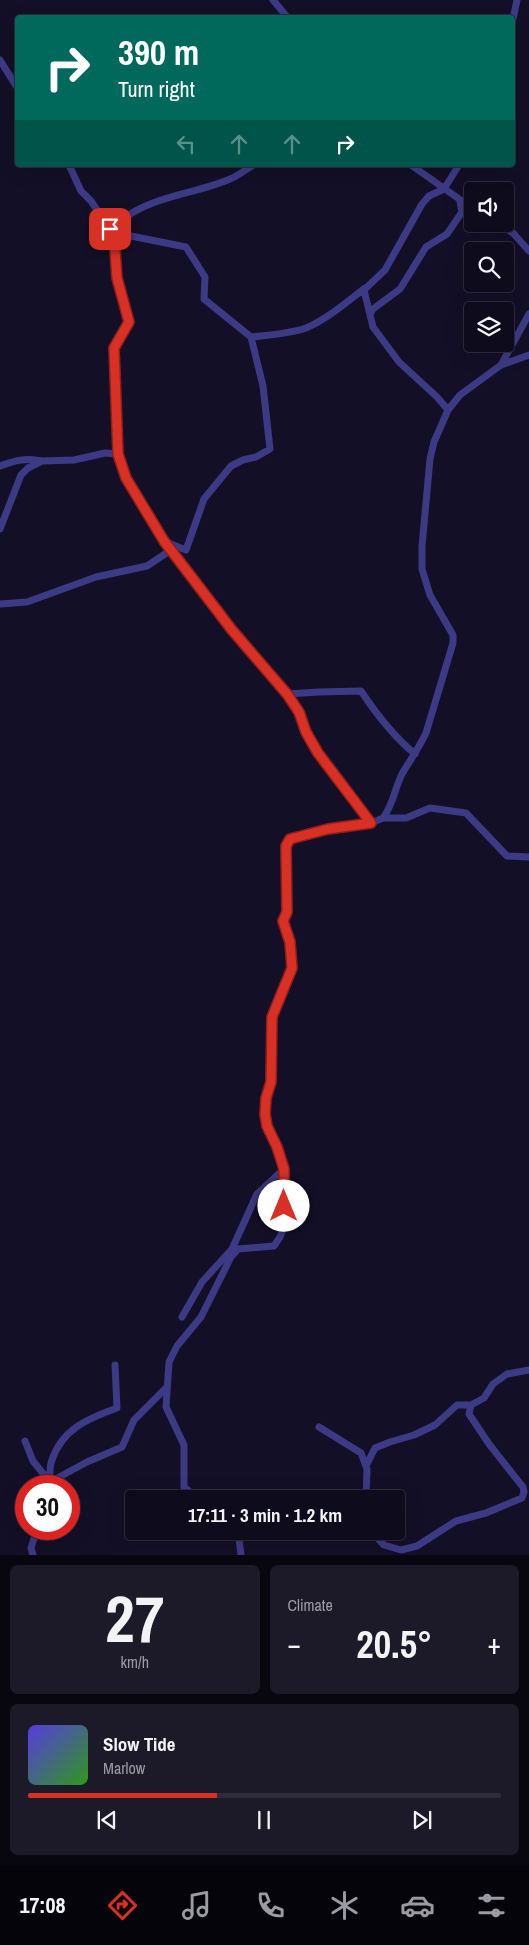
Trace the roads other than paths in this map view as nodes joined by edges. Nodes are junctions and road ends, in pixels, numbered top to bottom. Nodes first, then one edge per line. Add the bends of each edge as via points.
1 (274, 0) edge
2 (517, 0) edge
3 (286, 15) edge
4 (514, 15) edge
5 (0, 60) edge
6 (15, 83) edge
7 (70, 167) edge
8 (250, 167) edge
9 (414, 167) edge
10 (458, 167) edge
11 (444, 189) junction
12 (460, 201) junction
13 (464, 203) edge
14 (122, 220) dead end
15 (512, 232) edge
16 (114, 236) junction
17 (529, 251) edge
18 (365, 288) junction
19 (370, 314) junction
20 (529, 314) edge
21 (251, 337) junction
22 (529, 355) edge
23 (501, 365) junction
24 (448, 410) junction
25 (118, 454) junction
26 (42, 461) junction
27 (0, 466) edge
28 (0, 529) edge
29 (164, 541) junction
30 (171, 550) junction
31 (0, 604) edge
32 (287, 694) junction
33 (415, 754) junction
34 (383, 818) junction
35 (371, 823) junction
36 (529, 857) edge
37 (284, 1169) junction
38 (182, 1317) dead end
39 (114, 1365) dead end
40 (529, 1370) edge
41 (167, 1387) junction
42 (471, 1405) junction
43 (319, 1427) dead end
44 (25, 1441) dead end
45 (366, 1466) junction
46 (43, 1475) edge
47 (50, 1475) edge
48 (65, 1475) edge
49 (188, 1490) edge
50 (367, 1490) edge
51 (34, 1540) edge
52 (239, 1540) edge
53 (379, 1540) edge
54 (33, 1555) edge
55 (241, 1555) edge

1 - 3 street
2 - 4 street
5 - 6 street
7 - 16 street via 81,191
8 - 14 street via 231,179 132,212
9 - 11 street
10 - 11 street
11 - 12 street
11 - 18 street via 429,196 422,204 385,270
12 - 13 street
12 - 19 street via 462,212 451,229 426,247 400,289
15 - 17 street
16 - 21 street via 131,236 186,248 204,277 204,299
16 - 25 street via 117,278 129,322 114,348
18 - 19 street
18 - 21 street via 306,328
19 - 24 street via 373,327 399,362
20 - 23 street
21 - 29 street via 263,386 270,449 231,466 204,499 186,550
22 - 23 street
23 - 24 street via 460,395
24 - 33 street via 430,459 422,558 427,587 454,643 434,712
25 - 26 street
25 - 29 street via 126,478
26 - 27 street via 30,458
26 - 28 street via 21,474
29 - 30 street
30 - 31 street via 146,566 96,577 27,602
30 - 32 street via 232,630
32 - 33 street via 361,691 396,738
32 - 35 street via 318,753
33 - 34 street via 402,774 391,807
34 - 35 street
34 - 36 street via 406,818 430,808 466,813 507,856
35 - 37 street via 290,839 286,846 287,912 283,921 290,942 292,968 272,1017 271,1082 265,1114
37 - 38 street via 257,1194 232,1249 202,1282
37 - 41 street via 287,1220 280,1238 274,1246 238,1249 231,1257 201,1316 177,1346 169,1362
39 - 47 street via 117,1408 90,1418 62,1438 51,1461
40 - 42 street via 507,1374 493,1384 484,1398
41 - 48 street via 134,1420 122,1447
41 - 49 street via 166,1406 184,1445 184,1487
42 - 45 street via 457,1405 435,1425 414,1436 375,1448
42 - 53 street via 469,1414 472,1419 523,1487 522,1498 456,1521 417,1546 401,1550 384,1545
43 - 45 street via 359,1451
44 - 46 street
45 - 50 street
51 - 54 street
52 - 55 street

